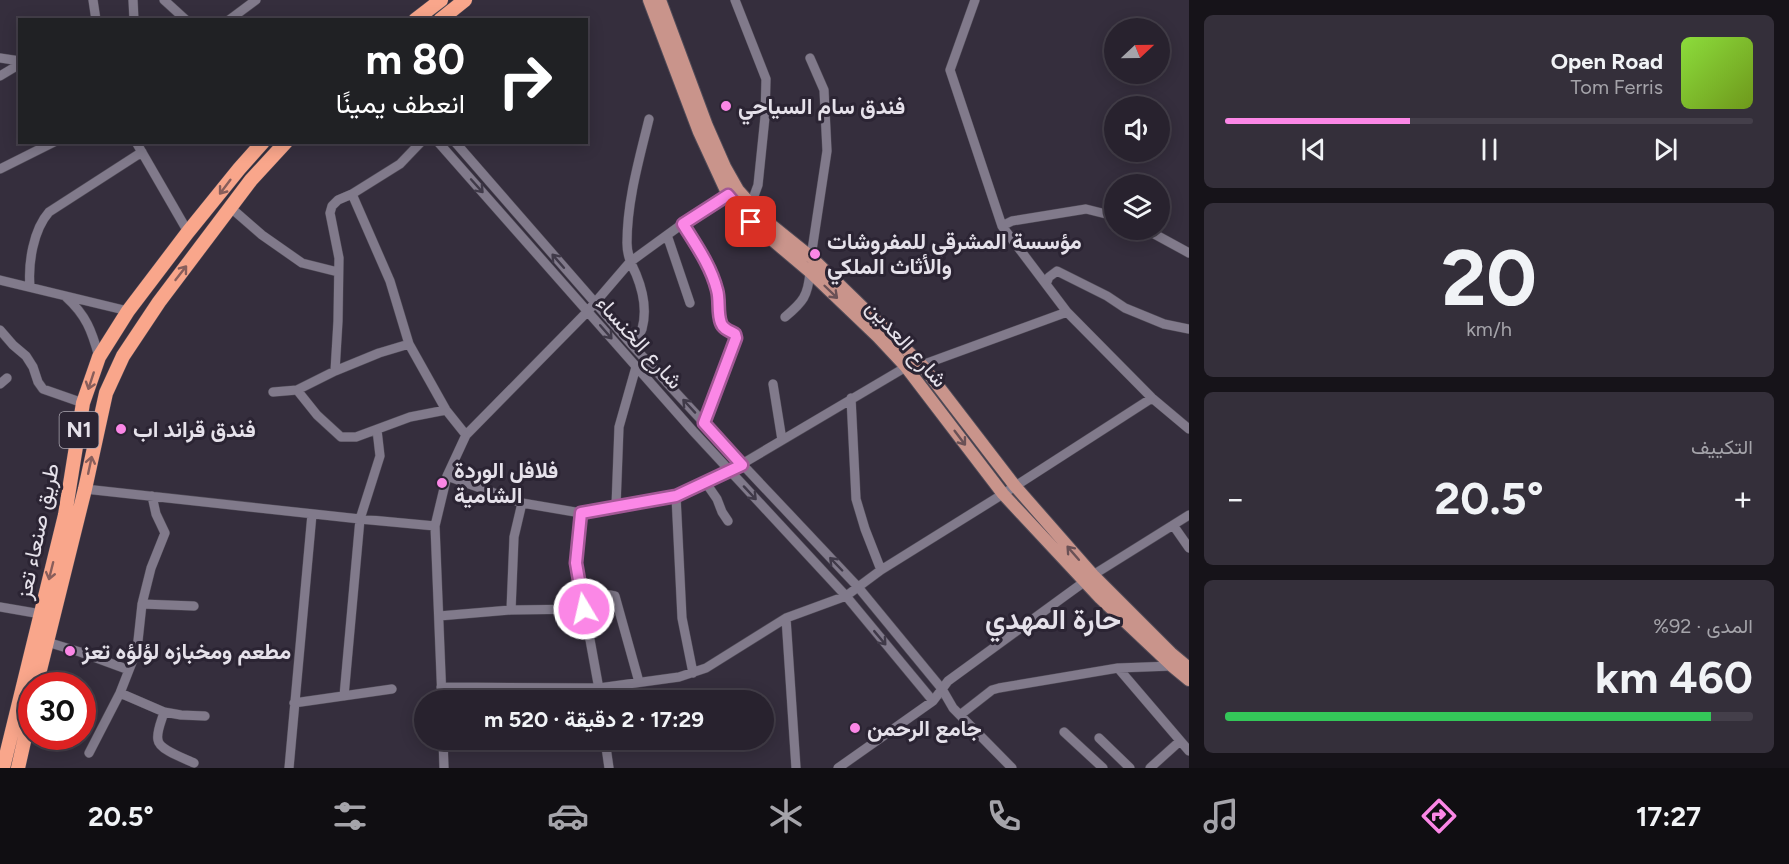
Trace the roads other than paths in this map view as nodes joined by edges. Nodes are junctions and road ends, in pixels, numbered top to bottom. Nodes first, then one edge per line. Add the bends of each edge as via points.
1 (93, 0) edge
2 (133, 0) edge
3 (164, 0) edge
4 (256, 0) edge
5 (441, 0) edge
6 (465, 0) edge
7 (649, 0) edge
8 (660, 0) edge
9 (735, 0) edge
10 (975, 0) edge
11 (96, 18) edge
12 (134, 18) edge
13 (184, 18) edge
14 (232, 18) edge
15 (418, 18) edge
16 (442, 18) edge
17 (0, 58) edge
18 (810, 58) dead end
19 (18, 62) edge
20 (18, 64) edge
21 (0, 76) edge
22 (649, 119) dead end
23 (50, 144) edge
24 (137, 144) edge
25 (261, 144) edge
26 (283, 144) edge
27 (419, 144) edge
28 (440, 144) edge
29 (457, 144) edge
30 (142, 152) junction
31 (0, 169) edge
32 (352, 194) junction
33 (728, 195) junction
34 (752, 204) junction
35 (231, 208) junction
36 (1104, 214) edge
37 (683, 224) junction
38 (1002, 226) junction
39 (188, 232) junction
40 (667, 235) junction
41 (1165, 240) edge
42 (1189, 253) edge
43 (811, 257) junction
44 (630, 262) junction
45 (339, 272) junction
46 (810, 272) junction
47 (0, 280) edge
48 (1046, 284) junction
49 (30, 287) junction
50 (143, 291) junction
51 (64, 295) junction
52 (159, 302) junction
53 (595, 303) junction
54 (690, 303) dead end
55 (128, 311) junction
56 (587, 312) junction
57 (1067, 312) junction
58 (785, 317) dead end
59 (1189, 329) edge
60 (0, 330) edge
61 (409, 344) junction
62 (632, 345) junction
63 (99, 357) junction
64 (922, 365) junction
65 (636, 367) junction
66 (906, 367) junction
67 (335, 371) junction
68 (773, 384) dead end
69 (297, 390) junction
70 (273, 392) dead end
71 (851, 398) junction
72 (1152, 398) junction
73 (83, 403) junction
74 (446, 410) junction
75 (704, 423) junction
76 (1189, 429) edge
77 (377, 430) junction
78 (465, 435) junction
79 (782, 440) junction
80 (742, 465) junction
81 (730, 471) junction
82 (447, 476) junction
83 (706, 483) junction
84 (1015, 486) junction
85 (85, 489) junction
86 (1003, 495) junction
87 (152, 496) junction
88 (676, 496) junction
89 (522, 503) junction
90 (616, 506) junction
91 (581, 513) junction
92 (312, 514) junction
93 (1189, 515) edge
94 (360, 519) junction
95 (728, 521) dead end
96 (1173, 525) junction
97 (435, 526) junction
98 (1189, 548) edge
99 (880, 570) junction
100 (1088, 579) junction
101 (858, 587) junction
102 (581, 596) junction
103 (846, 596) junction
104 (142, 604) junction
105 (194, 606) dead end
106 (0, 607) edge
107 (584, 609) junction
108 (511, 610) junction
109 (41, 614) junction
110 (439, 616) junction
111 (786, 618) junction
112 (47, 642) junction
113 (1172, 666) junction
114 (1118, 668) junction
115 (1189, 668) edge
116 (129, 670) junction
117 (40, 672) edge
118 (693, 673) junction
119 (1189, 680) edge
120 (639, 682) junction
121 (441, 687) junction
122 (599, 688) junction
123 (392, 689) dead end
124 (942, 689) junction
125 (441, 690) edge
126 (120, 693) junction
127 (344, 696) junction
128 (933, 701) junction
129 (294, 703) junction
130 (957, 711) junction
131 (164, 712) junction
132 (205, 716) dead end
133 (1064, 732) dead end
134 (5, 738) edge
135 (1099, 738) dead end
136 (1180, 741) junction
137 (22, 750) edge
138 (443, 750) edge
139 (606, 750) edge
140 (1189, 751) edge
141 (89, 753) dead end
142 (194, 763) dead end
143 (1009, 767) edge
144 (3, 768) edge
145 (18, 768) edge
146 (289, 768) edge
147 (444, 768) edge
148 (609, 768) edge
149 (796, 768) edge
150 (838, 768) edge
151 (1103, 768) edge
152 (1130, 768) edge
153 (1150, 768) edge

1 - 11 street
2 - 12 street
3 - 13 street
4 - 14 street
5 - 15 highway
6 - 16 highway
7 - 33 main road, شارع العدين via 699,132
8 - 34 main road, شارع العدين via 725,166 738,190
9 - 34 street via 766,79 759,185
10 - 38 street via 950,70
17 - 19 street
18 - 43 street via 824,90 827,151
20 - 21 street
22 - 44 street via 632,191 627,246
23 - 31 street
24 - 30 street
25 -> 39 highway, طريق صنعاء تعز / N1
26 - 35 highway, طريق صنعاء تعز / N1
27 - 32 street via 400,164
28 -> 56 street, شارع الخنساء
53 -> 29 street, شارع الخنساء
30 - 39 street
30 - 49 street via 44,218 30,262
32 - 45 street via 338,200 330,213
32 - 61 street via 390,281
33 - 37 street
33 - 46 main road, شارع العدين via 751,222
34 - 43 main road, شارع العدين via 765,220
35 - 45 street via 302,263
52 -> 35 highway, طريق صنعاء تعز / N1
36 - 38 street via 1086,209
37 - 40 street
37 - 75 street via 712,275 721,323 736,338
38 - 48 street
39 - 50 highway, طريق صنعاء تعز / N1
40 - 44 street
40 - 54 street
41 - 42 street
43 - 64 main road, شارع العدين
44 - 53 street
44 - 62 street via 642,291 644,310 642,331
45 - 67 street
46 - 58 street via 808,292
46 -> 66 main road, شارع العدين
47 - 49 street
48 - 57 street
48 - 59 street via 1057,271 1125,308 1164,324
49 - 51 street
50 - 52 highway
50 - 55 highway, طريق صنعاء تعز / N1
51 - 55 street
51 - 63 street via 85,317
85 -> 52 highway, طريق صنعاء تعز / N1 via 106,393 123,356
53 - 56 street
53 - 62 street, شارع الخنساء
55 - 63 highway, طريق صنعاء تعز / N1
56 -> 65 street, شارع الخنساء
56 - 78 street
57 - 64 street
57 - 72 street
60 - 73 street via 26,356 43,389
61 - 67 street
61 - 74 street
75 -> 62 street, شارع الخنساء
63 -> 73 highway, طريق صنعاء تعز / N1
64 - 84 main road, شارع العدين
65 - 81 street, شارع الخنساء
65 - 90 street via 619,427
66 - 71 street
66 -> 86 main road, شارع العدين
67 - 69 street
68 - 79 street
69 - 70 street
69 - 77 street via 317,416 341,437
71 - 79 street
71 - 99 street via 856,499
72 - 76 street
72 - 84 street
73 -> 109 highway, طريق صنعاء تعز / N1 via 65,515
74 - 77 street via 410,417
74 - 78 street
75 - 80 street, شارع الخنساء
77 - 94 street via 380,456
78 - 82 street
79 - 80 street
80 - 81 street
101 -> 80 street, شارع الخنساء
81 - 83 street
81 -> 103 street, شارع الخنساء
82 - 89 street
82 - 97 street
83 - 88 street
83 - 95 street
84 - 86 street
100 -> 84 main road, شارع العدين
85 - 87 street
85 - 112 highway, طريق صنعاء تعز / N1
86 - 99 street
86 - 100 main road, شارع العدين
87 - 92 street
87 - 104 street via 165,533
88 - 90 street
88 - 118 street via 682,618
89 - 91 street
89 - 108 street via 514,537
90 - 91 street
91 - 102 street via 576,563
92 - 94 street
92 - 129 street
93 - 96 street
94 - 97 street
94 - 127 street
96 - 98 street
96 - 100 street
97 - 110 street
99 - 101 street
100 - 113 main road, شارع العدين
100 - 115 main road, شارع العدين
100 - 124 street
101 - 103 street
101 - 124 street, شارع الخنساء
102 - 107 street
102 - 120 street via 615,596
103 - 111 street
103 -> 128 street, شارع الخنساء
104 - 105 street
104 - 116 street via 137,650
106 - 109 street
107 - 108 street
107 - 122 street
108 - 110 street
109 - 134 highway, طريق صنعاء تعز / N1 via 25,683
110 - 121 street
111 - 118 street
111 - 149 street
112 - 116 street
112 - 117 highway, طريق صنعاء تعز / N1
113 - 114 street
113 - 119 main road, شارع العدين
114 - 130 street via 999,688
114 - 136 street
116 - 126 street
118 - 120 street
120 - 122 street
121 - 122 street
121 - 125 street
123 - 127 street
124 - 128 street
124 - 130 street, شارع الخنساء
126 - 131 street
126 - 141 street
127 - 129 street
128 - 130 street
128 - 150 street
129 - 146 street
130 - 143 street
131 - 132 street
131 - 142 street via 159,744
133 - 151 street
134 - 144 highway, طريق صنعاء تعز / N1
135 - 152 street
136 - 140 street
136 - 153 street
137 - 145 highway
138 - 147 street
139 - 148 street

